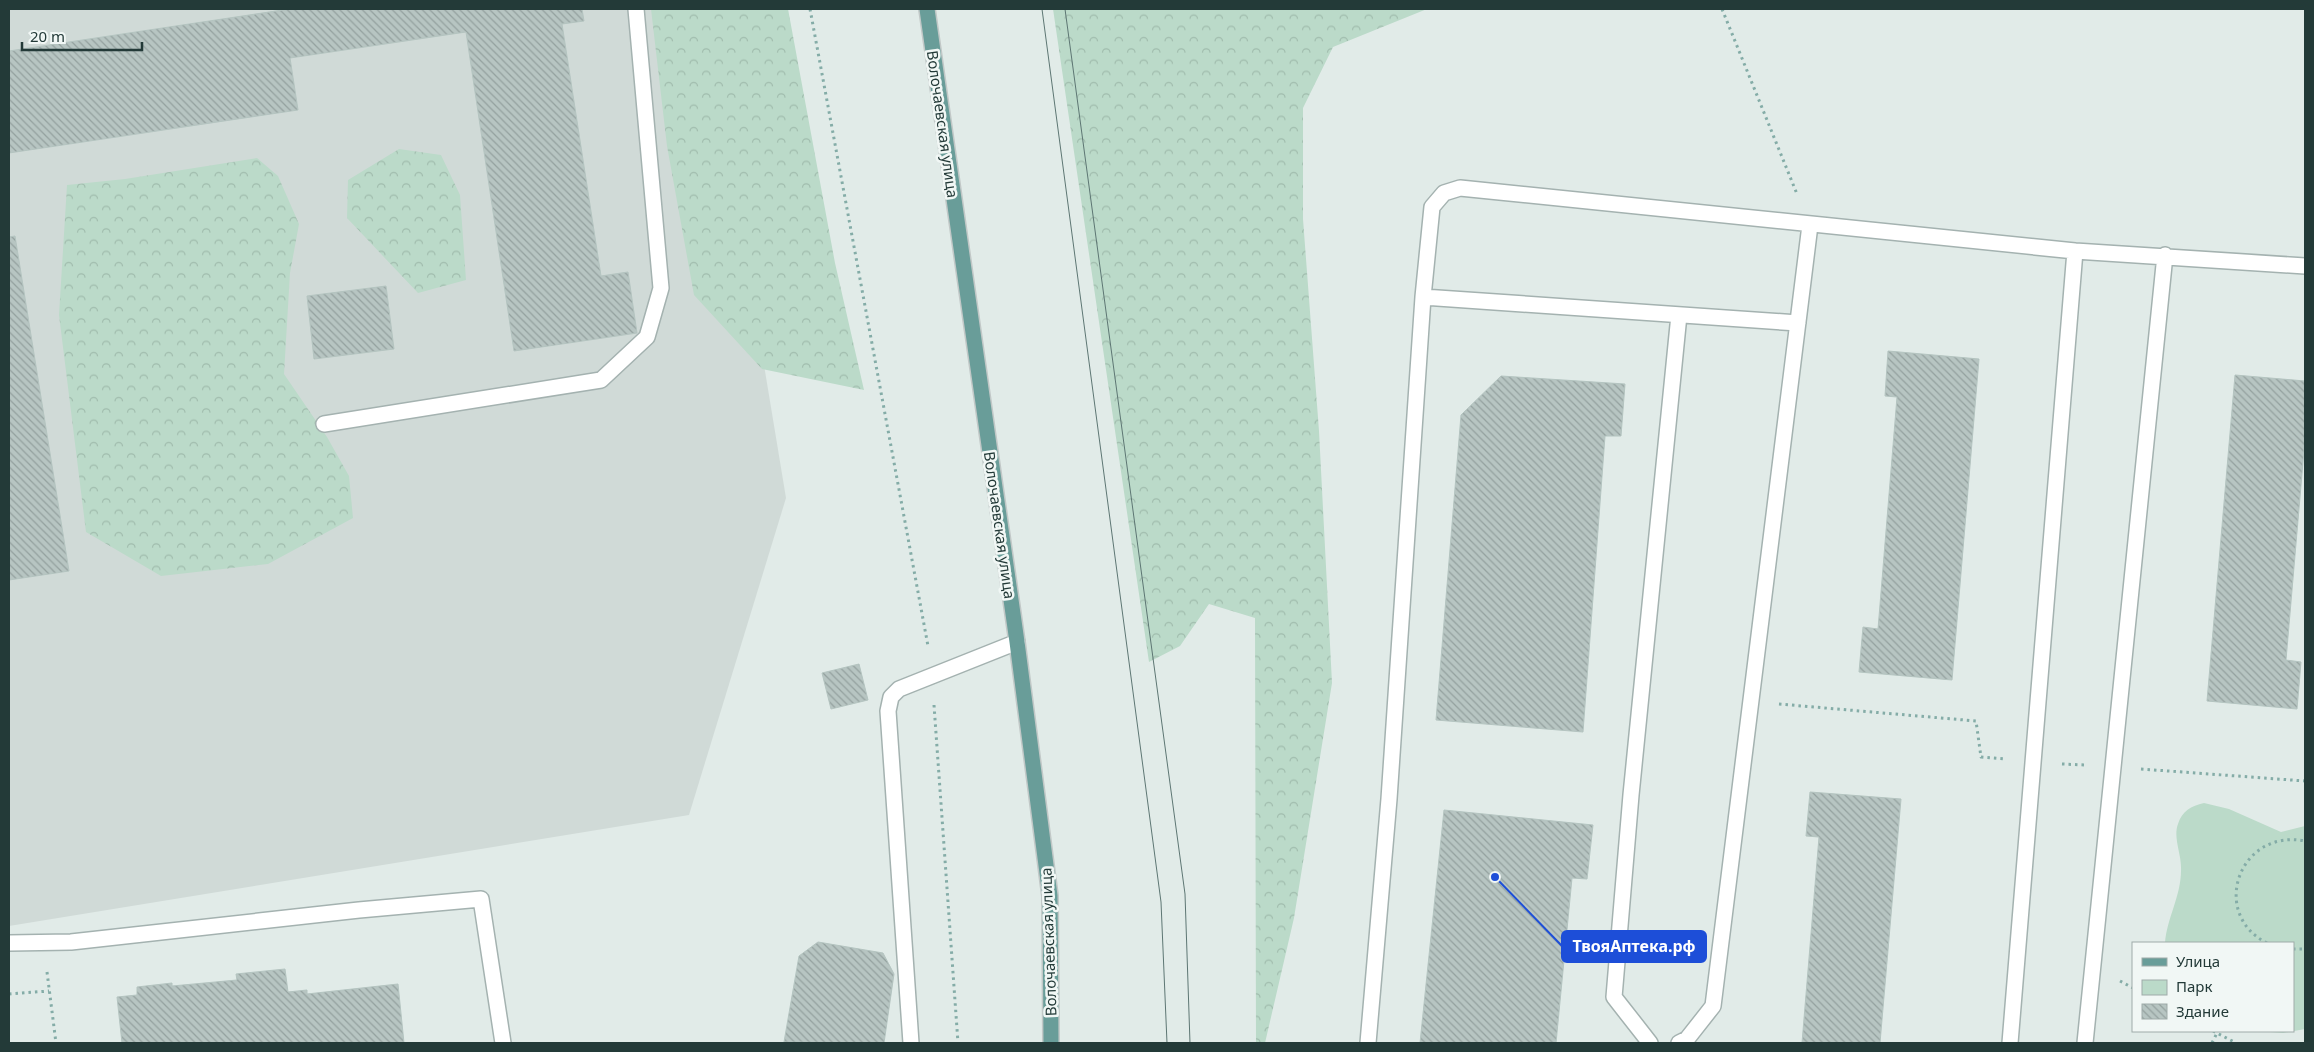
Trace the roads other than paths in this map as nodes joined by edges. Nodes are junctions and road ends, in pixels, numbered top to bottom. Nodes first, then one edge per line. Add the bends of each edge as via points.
1 (636, 9) edge
2 (926, 9) edge
3 (1810, 225) junction
4 (2075, 251) junction
5 (2165, 255) junction
6 (2305, 266) edge
7 (1423, 296) junction
8 (1679, 315) junction
9 (1798, 322) junction
10 (324, 424) dead end
11 (1016, 642) junction
12 (9, 943) edge
13 (503, 1043) edge
14 (911, 1043) edge
15 (1052, 1043) edge
16 (1368, 1043) edge
17 (1650, 1043) edge
18 (1679, 1043) edge
19 (2010, 1043) edge
20 (2085, 1043) edge

1 - 10 lane via 661,288 647,337 602,380
2 - 11 main road, Волочаевская улица
3 - 4 lane
3 - 7 lane via 1460,188 1444,193 1432,207
3 - 9 lane
4 - 5 lane
4 - 19 lane
5 - 6 lane
5 - 20 lane
7 - 8 lane
7 - 16 lane via 1389,799
8 - 9 lane
8 - 17 lane via 1614,997
9 - 18 lane via 1713,1006 1687,1039
11 - 14 lane via 899,689 891,697 888,712
11 - 15 main road, Волочаевская улица via 1050,896
12 - 13 lane via 71,942 481,899

